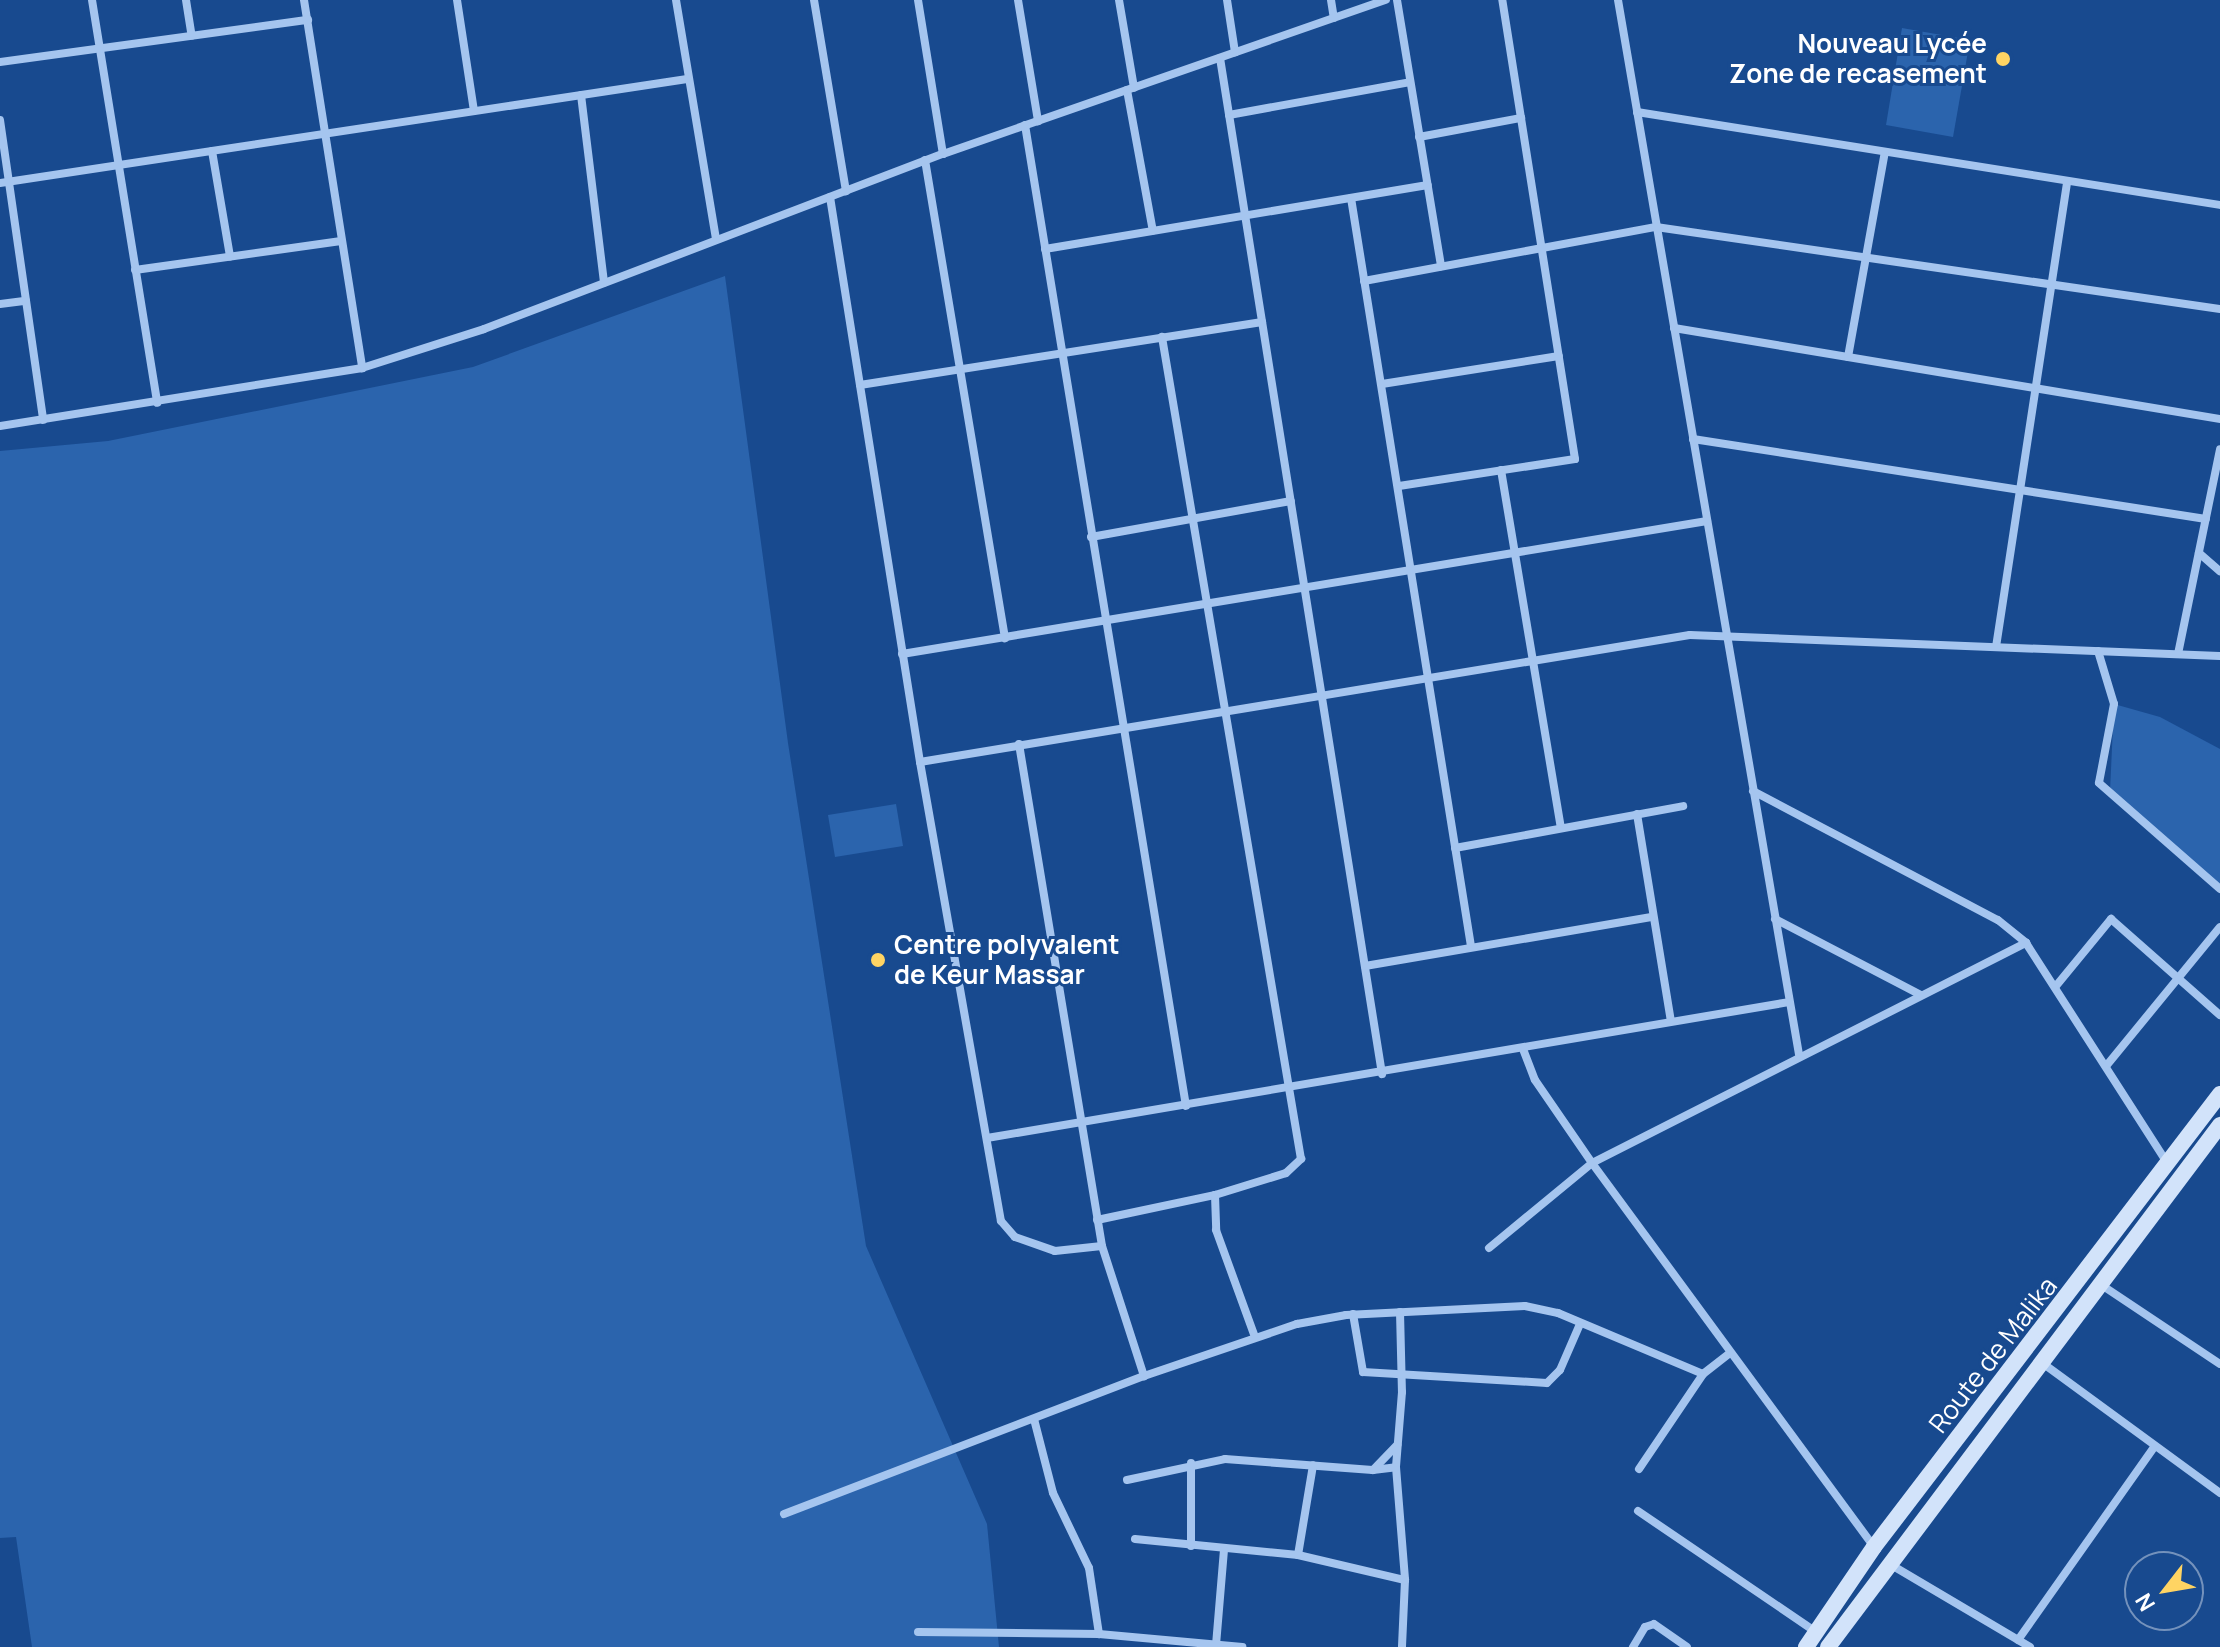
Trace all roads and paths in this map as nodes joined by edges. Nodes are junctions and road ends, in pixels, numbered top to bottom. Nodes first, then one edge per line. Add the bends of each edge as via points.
1 (92, 0) edge
2 (186, 0) edge
3 (304, 0) edge
4 (457, 0) edge
5 (676, 0) edge
6 (814, 0) edge
7 (918, 0) edge
8 (1018, 0) edge
9 (1119, 0) edge
10 (1227, 0) edge
11 (1331, 0) edge
12 (1386, 0) edge
13 (1397, 0) edge
14 (1502, 0) edge
15 (1618, 0) edge
16 (1334, 18) junction
17 (308, 20) junction
18 (192, 36) junction
19 (100, 49) junction
20 (1235, 52) junction
21 (1220, 58) junction
22 (0, 62) edge
23 (687, 79) junction
24 (1410, 82) junction
25 (1130, 89) junction
26 (581, 95) junction
27 (474, 111) junction
28 (1637, 112) junction
29 (1229, 115) junction
30 (1521, 118) junction
31 (0, 120) edge
32 (1038, 121) junction
33 (1025, 125) junction
34 (325, 134) junction
35 (1419, 137) junction
36 (212, 151) junction
37 (1885, 152) junction
38 (943, 154) junction
39 (925, 160) junction
40 (118, 165) junction
41 (2067, 181) junction
42 (4, 182) edge
43 (1428, 185) junction
44 (846, 191) junction
45 (830, 197) junction
46 (1351, 198) junction
47 (2220, 205) edge
48 (1245, 216) junction
49 (1656, 227) junction
50 (1153, 231) junction
51 (716, 240) junction
52 (341, 241) junction
53 (1045, 249) junction
54 (1542, 249) junction
55 (230, 256) junction
56 (1866, 258) junction
57 (1441, 266) junction
58 (135, 270) junction
59 (1364, 281) junction
60 (604, 283) junction
61 (2052, 285) junction
62 (26, 301) junction
63 (0, 304) edge
64 (2220, 309) edge
65 (1262, 322) junction
66 (1674, 328) junction
67 (1162, 337) junction
68 (1062, 353) junction
69 (1559, 356) junction
70 (1848, 357) junction
71 (362, 368) junction
72 (960, 369) junction
73 (1382, 384) junction
74 (860, 385) junction
75 (2036, 388) junction
76 (157, 403) junction
77 (2220, 419) edge
78 (43, 420) junction
79 (0, 426) edge
80 (1693, 439) junction
81 (2220, 449) edge
82 (1501, 470) junction
83 (1399, 486) junction
84 (2020, 491) junction
85 (1291, 501) junction
86 (1194, 518) junction
87 (2206, 519) junction
88 (1707, 521) junction
89 (1091, 537) junction
90 (1515, 553) junction
91 (2199, 553) junction
92 (1411, 570) junction
93 (2220, 571) edge
94 (1305, 588) junction
95 (1208, 604) junction
96 (1104, 621) junction
97 (1727, 637) junction
98 (1005, 638) junction
99 (1996, 647) junction
100 (2098, 651) junction
101 (902, 654) junction
102 (2178, 654) junction
103 (2220, 656) edge
104 (1533, 661) junction
105 (1427, 677) junction
106 (1322, 693) junction
107 (1227, 709) junction
108 (1122, 727) junction
109 (1019, 744) junction
110 (920, 762) junction
111 (1753, 791) junction
112 (1683, 806) dead end
113 (1637, 814) junction
114 (1561, 828) junction
115 (1455, 848) junction
116 (2220, 889) edge
117 (1653, 917) junction
118 (1775, 919) junction
119 (2220, 927) edge
120 (2026, 943) junction
121 (1471, 946) junction
122 (1365, 966) junction
123 (2178, 978) junction
124 (2056, 986) junction
125 (1921, 995) junction
126 (1789, 1002) junction
127 (2220, 1015) edge
128 (1671, 1021) junction
129 (1523, 1049) junction
130 (1799, 1055) junction
131 (2107, 1065) junction
132 (1382, 1074) junction
133 (1292, 1089) junction
134 (2220, 1094) edge
135 (1186, 1106) junction
136 (1084, 1122) junction
137 (2219, 1128) edge
138 (987, 1138) junction
139 (1592, 1163) junction
140 (2168, 1164) junction
141 (1215, 1195) junction
142 (1097, 1220) junction
143 (1102, 1246) junction
144 (1489, 1248) dead end
145 (2099, 1284) junction
146 (1400, 1312) junction
147 (1353, 1314) junction
148 (1580, 1324) junction
149 (1255, 1337) junction
150 (1730, 1353) junction
151 (2040, 1362) junction
152 (2220, 1364) edge
153 (1703, 1374) junction
154 (1144, 1376) junction
155 (1402, 1377) junction
156 (1034, 1419) junction
157 (1397, 1445) junction
158 (2155, 1446) junction
159 (1191, 1463) junction
160 (1313, 1465) junction
161 (1396, 1467) junction
162 (1639, 1469) dead end
163 (1373, 1470) junction
164 (1127, 1480) dead end
165 (2220, 1493) edge
166 (1638, 1511) dead end
167 (784, 1514) dead end
168 (1135, 1539) dead end
169 (1191, 1546) junction
170 (1874, 1547) junction
171 (1224, 1550) junction
172 (1298, 1555) junction
173 (1887, 1562) junction
174 (1405, 1580) junction
175 (918, 1632) dead end
176 (1816, 1632) junction
177 (1099, 1634) junction
178 (2018, 1640) junction
179 (1216, 1645) edge
180 (1242, 1647) edge
181 (1402, 1647) edge
182 (1633, 1647) edge
183 (1687, 1647) edge
184 (1806, 1647) edge
185 (1828, 1647) edge
186 (2030, 1647) edge

1 - 19 street
2 - 18 street
3 - 17 street
4 - 27 street
5 - 23 street
6 - 44 street
7 - 38 street
8 - 32 street
9 - 25 street
10 - 20 street
11 - 16 street
12 - 16 street
13 - 24 street
14 - 30 street
15 - 28 street
16 - 20 street
17 - 18 street
17 - 34 street
18 - 19 street
19 - 22 street
19 - 40 street
20 - 21 street
21 - 25 street
21 - 29 street
23 - 26 street
23 - 51 street
24 - 29 street
24 - 35 street
25 - 32 street
25 - 50 street
26 - 27 street
26 - 60 street
27 - 34 street
28 - 37 street
28 - 49 street
29 - 48 street
30 - 35 street
30 - 54 street
31 - 42 street
32 - 33 street
33 - 38 street
33 - 53 street
34 - 36 street
34 - 52 street
35 - 43 street
36 - 40 street
36 - 55 street
37 - 41 street
37 - 56 street
38 - 39 street
39 - 44 street
39 - 72 street
40 - 42 street
40 - 58 street
41 - 47 street
41 - 61 street
42 - 62 street
43 - 46 street
43 - 57 street
44 - 45 street
45 - 51 street
45 - 74 street
46 - 48 street
46 - 59 street
48 - 50 street
48 - 65 street
49 - 54 street
49 - 56 street
49 - 66 street
50 - 53 street
51 - 60 street
52 - 55 street
52 - 71 street
53 - 68 street
54 - 57 street
54 - 69 street
55 - 58 street
56 - 61 street
56 - 70 street
57 - 59 street
58 - 76 street
59 - 73 street
60 - 71 street
61 - 64 street
61 - 75 street
62 - 63 street
62 - 78 street
65 - 67 street
65 - 85 street
66 - 70 street
66 - 80 street
67 - 68 street
67 - 86 street
68 - 72 street
68 - 89 street
69 - 73 street
69 - 82 street via 1575,459
70 - 75 street
71 - 76 street
72 - 74 street
72 - 98 street
73 - 83 street
74 - 101 street
75 - 77 street
75 - 84 street
76 - 78 street
78 - 79 street
80 - 84 street
80 - 88 street
81 - 87 street
82 - 83 street
82 - 90 street
83 - 92 street
84 - 87 street
84 - 99 street
85 - 86 street
85 - 94 street
86 - 89 street
86 - 95 street
87 - 91 street
88 - 90 street
88 - 97 street
89 - 96 street
90 - 92 street
90 - 104 street
91 - 93 street
91 - 102 street
92 - 94 street
92 - 105 street
94 - 95 street
94 - 106 street
95 - 96 street
95 - 107 street
96 - 98 street
96 - 108 street
97 - 99 street
97 - 104 street via 1690,635
97 - 111 street
98 - 101 street
99 - 100 street
100 - 102 street
100 - 116 street via 2114,704 2099,783
101 - 110 street
102 - 103 street
104 - 105 street
104 - 114 street
105 - 106 street
105 - 115 street
106 - 107 street
106 - 122 street
107 - 108 street
107 - 133 street
108 - 109 street
108 - 135 street
109 - 110 street
109 - 136 street
110 - 138 street
111 - 118 street
111 - 120 street via 1998,920
112 - 113 street
113 - 114 street
113 - 117 street
114 - 115 street
115 - 121 street
117 - 121 street
117 - 128 street
118 - 125 street
118 - 126 street
119 - 123 street
120 - 124 street
120 - 125 street
121 - 122 street
122 - 132 street
123 - 124 street via 2111,919
123 - 127 street
123 - 131 street
124 - 131 street
125 - 130 street
126 - 128 street
126 - 130 street
128 - 129 street
129 - 132 street
129 - 139 street via 1535,1080
130 - 139 street
131 - 140 street
132 - 133 street
133 - 135 street
133 - 141 street via 1298,1166
134 - 140 main road, Route de Malika
135 - 136 street
136 - 138 street
136 - 142 street
137 - 145 main road, Route de Malika
138 - 143 street via 1007,1232 1055,1251
139 - 144 street
139 - 150 street
140 - 170 main road, Route de Malika
141 - 142 street
141 - 149 street via 1216,1230
142 - 143 street
143 - 154 street
145 - 151 main road, Route de Malika
145 - 152 street
146 - 147 street
146 - 148 street via 1500,1304 1558,1313
146 - 155 street
147 - 149 street
147 - 155 street via 1360,1370
148 - 153 street
148 - 155 street via 1560,1370 1547,1383
149 - 154 street
150 - 153 street
150 - 170 street
151 - 158 street
151 - 173 main road, Route de Malika
153 - 162 street
154 - 156 street
155 - 157 street
156 - 167 street
156 - 177 street via 1053,1493 1089,1568
157 - 161 street
157 - 163 street
158 - 165 street
158 - 178 street
159 - 160 street
159 - 164 street
159 - 169 street
160 - 163 street
160 - 172 street
161 - 163 street
161 - 174 street
166 - 176 street
168 - 169 street
169 - 171 street
170 - 176 main road, Route de Malika
171 - 172 street
171 - 179 street
172 - 174 street
173 - 178 street
173 - 185 main road, Route de Malika
174 - 181 street
175 - 177 street
176 - 184 main road, Route de Malika
177 - 179 street
178 - 186 street
179 - 180 street
182 - 183 street via 1645,1627 1654,1624

